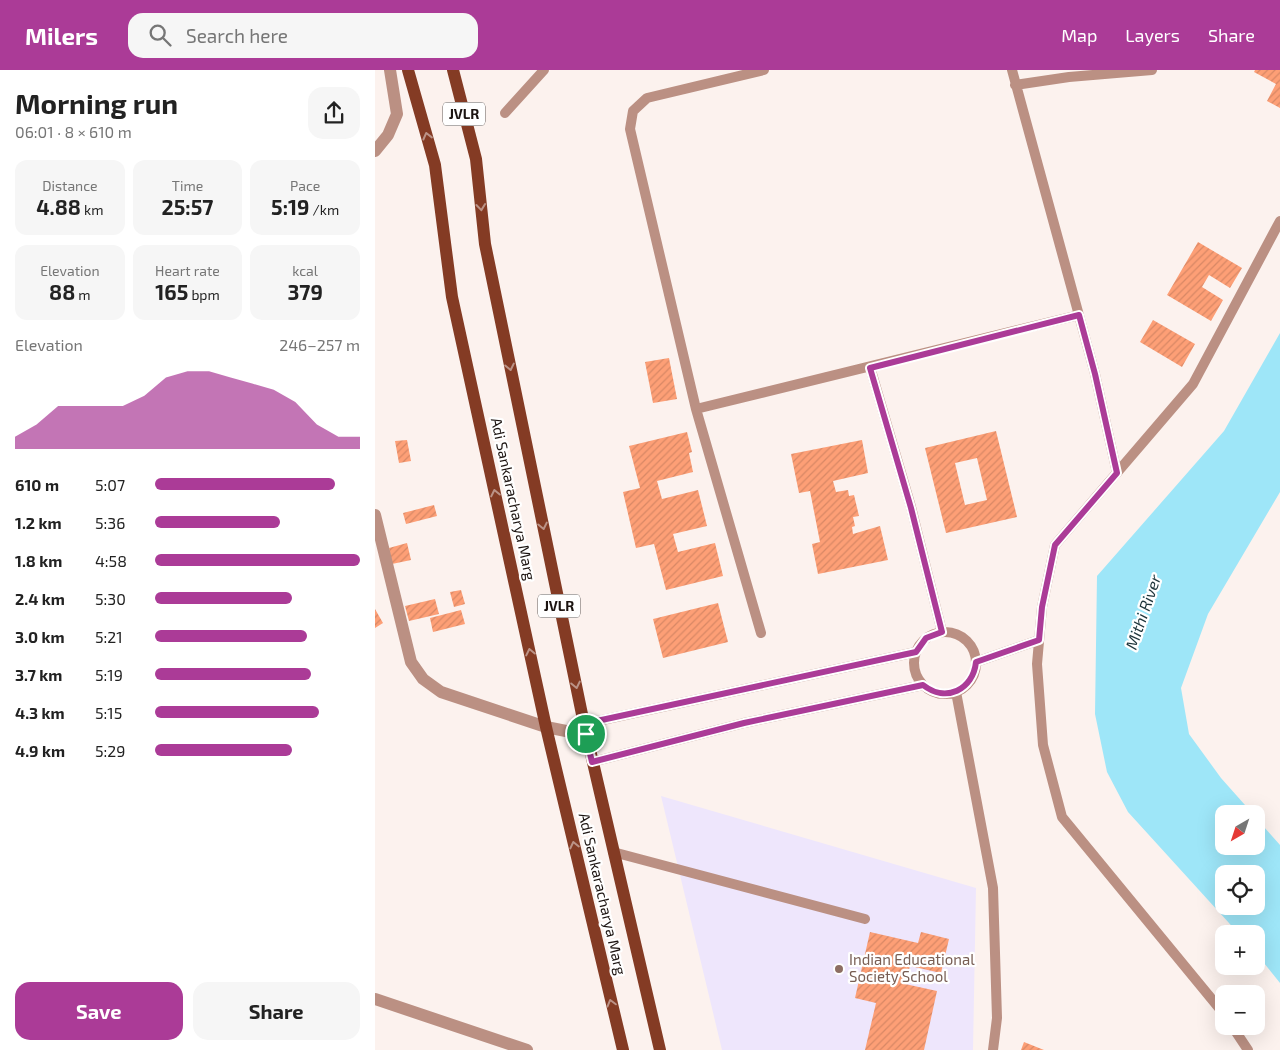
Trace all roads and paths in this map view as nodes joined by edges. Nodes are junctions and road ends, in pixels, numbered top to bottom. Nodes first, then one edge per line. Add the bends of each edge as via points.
1 (390, 70) edge
2 (408, 70) edge
3 (453, 70) edge
4 (544, 70) edge
5 (764, 70) edge
6 (1012, 70) edge
7 (1152, 70) edge
8 (1015, 85) junction
9 (505, 113) dead end
10 (375, 151) edge
11 (1280, 221) edge
12 (1079, 315) junction
13 (870, 368) junction
14 (696, 409) junction
15 (1117, 473) junction
16 (375, 515) edge
17 (379, 551) edge
18 (942, 632) junction
19 (761, 633) dead end
20 (1039, 640) junction
21 (916, 652) junction
22 (976, 662) junction
23 (923, 685) junction
24 (956, 692) junction
25 (546, 727) junction
26 (585, 729) junction
27 (592, 762) junction
28 (613, 852) junction
29 (865, 919) dead end
30 (375, 999) edge
31 (1215, 1003) edge
32 (1238, 1035) edge
33 (527, 1050) edge
34 (623, 1050) edge
35 (660, 1050) edge
36 (993, 1050) edge
37 (1248, 1050) edge

1 - 10 street via 397,114 388,135
25 -> 2 main road, Adi Sankaracharya Marg / JVLR via 452,297 435,165
3 -> 26 main road, Adi Sankaracharya Marg / JVLR via 476,159 485,244
4 - 9 lane
5 - 14 lane via 647,98 633,111 630,129
6 - 8 lane
7 - 8 lane
8 - 12 lane
11 - 15 lane via 1193,384
12 - 13 lane
12 - 15 lane
13 - 14 lane
13 - 18 lane via 911,508
14 - 19 lane
15 - 20 lane via 1055,545 1042,607
16 - 17 street
17 - 25 street via 411,662 423,679 441,692
18 - 21 lane via 926,638
18 - 22 lane via 961,637 969,643
20 - 22 lane
20 - 31 lane via 1037,664 1043,745 1062,817
21 - 23 lane via 914,669
21 - 26 lane
22 - 24 lane via 971,680
23 - 24 lane via 938,694
23 - 27 lane via 744,723
24 - 36 lane via 993,888 997,1018
25 - 26 street
34 -> 25 main road, Adi Sankaracharya Marg / JVLR
26 - 27 main road, Adi Sankaracharya Marg / JVLR
27 - 28 main road, Adi Sankaracharya Marg / JVLR
28 - 29 lane
28 - 35 main road, Adi Sankaracharya Marg / JVLR
30 - 33 street
32 - 37 lane

